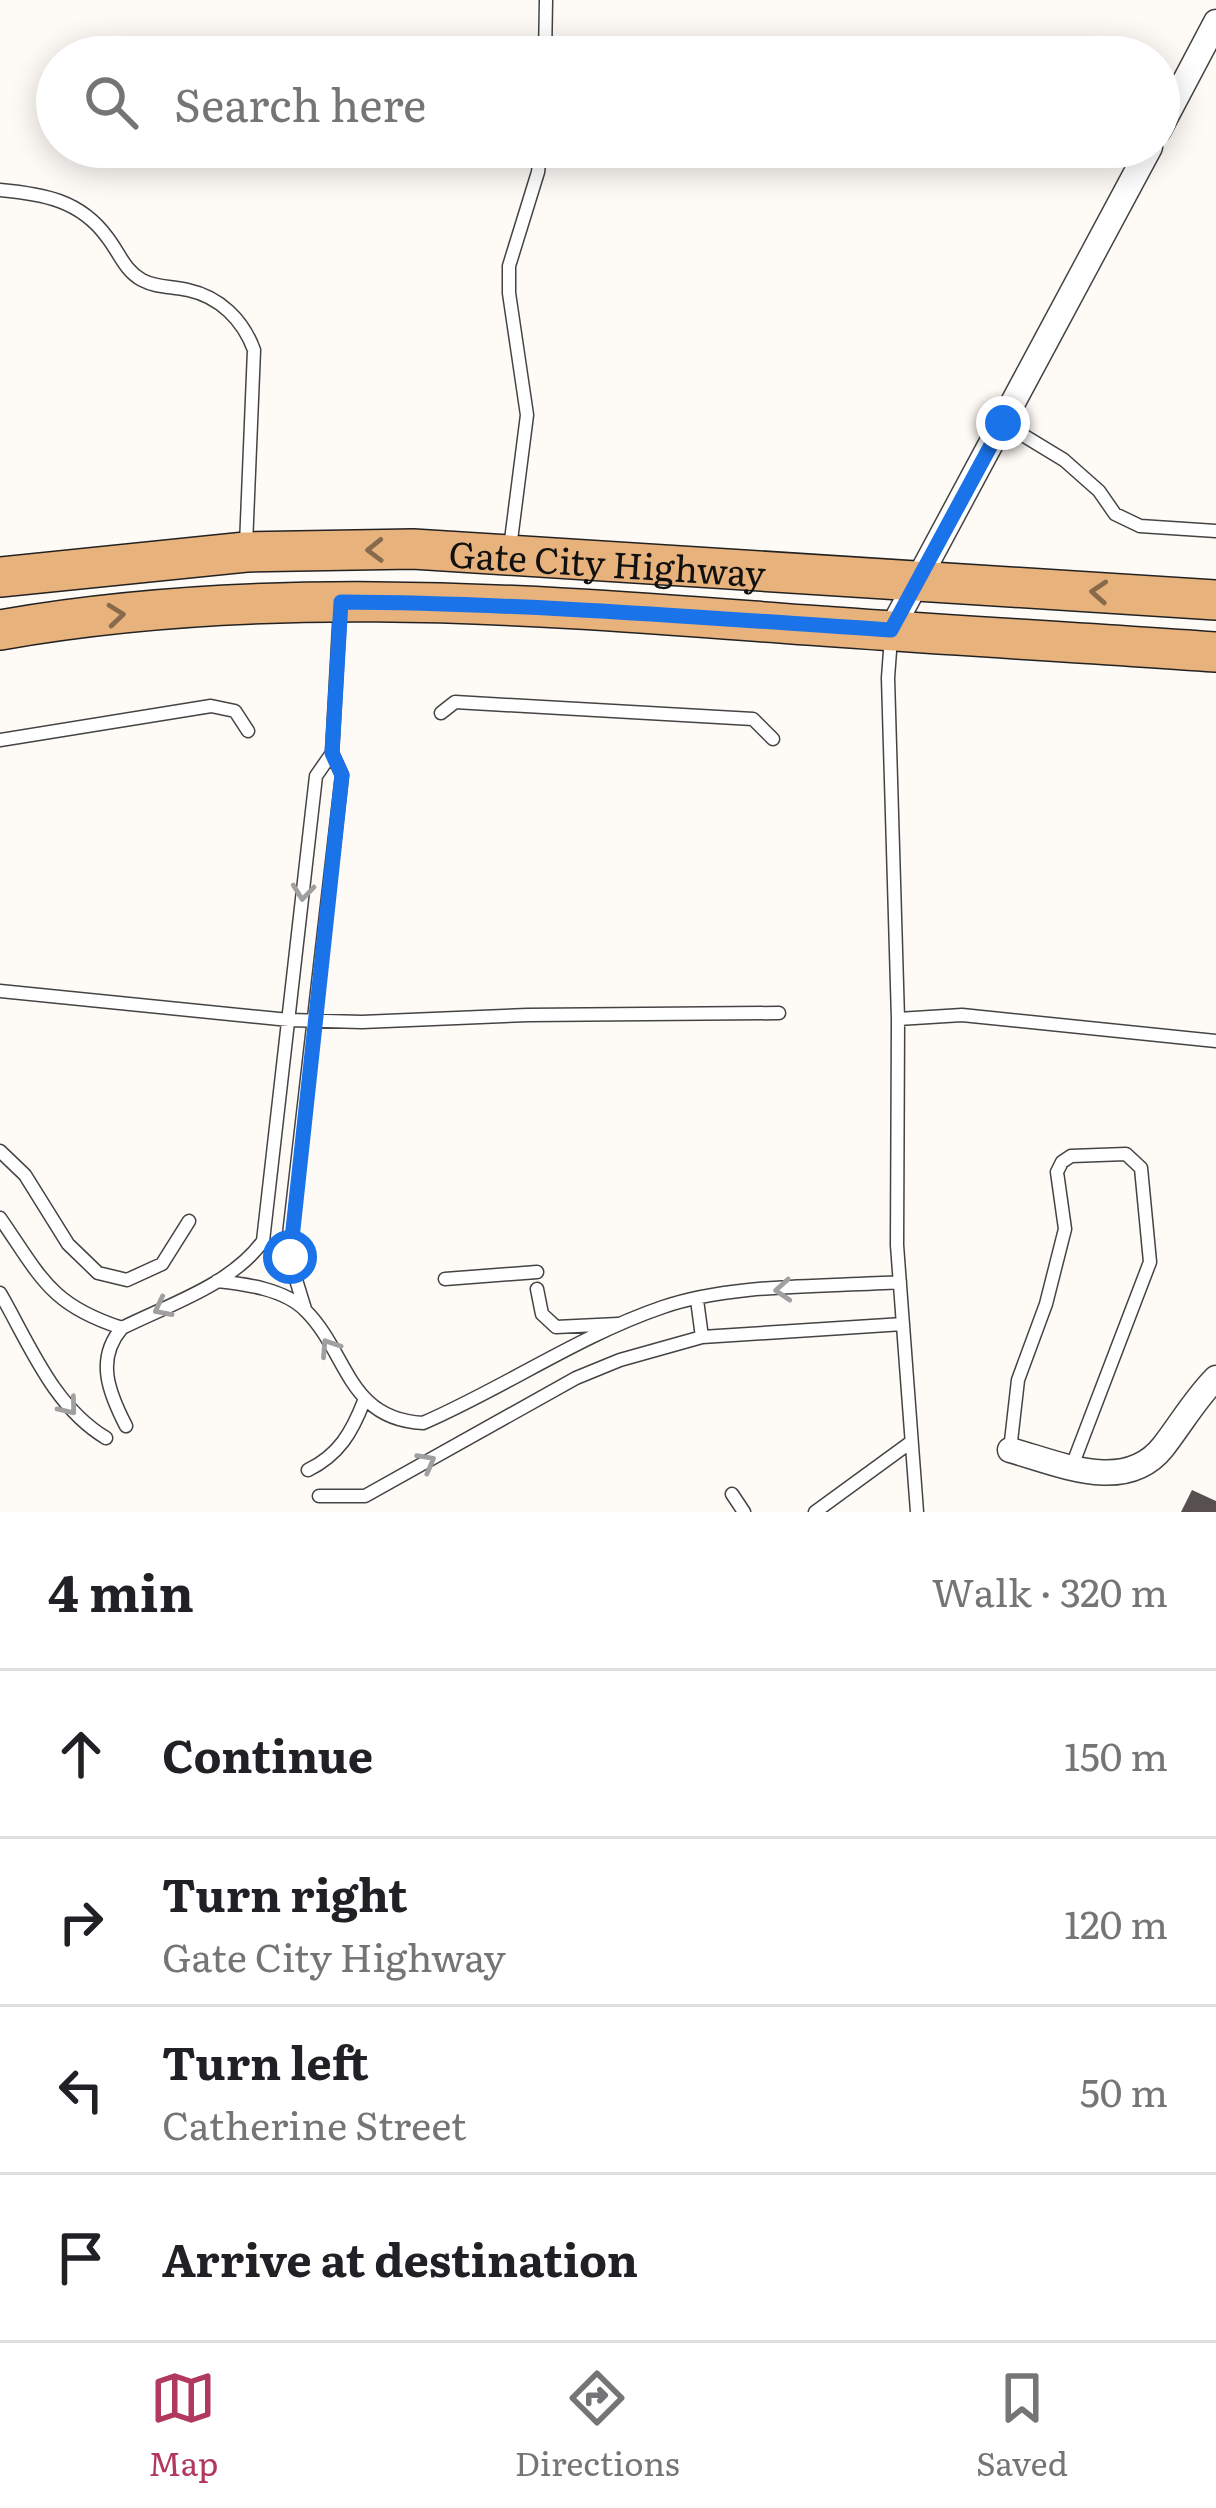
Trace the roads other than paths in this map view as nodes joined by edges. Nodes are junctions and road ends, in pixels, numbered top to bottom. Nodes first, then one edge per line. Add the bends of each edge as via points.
1 (546, 0) edge
2 (1216, 22) edge
3 (545, 36) edge
4 (1180, 90) edge
5 (538, 168) edge
6 (1139, 168) edge
7 (0, 190) edge
8 (1003, 423) junction
9 (1216, 532) edge
10 (246, 553) junction
11 (508, 555) junction
12 (0, 577) edge
13 (921, 581) junction
14 (1216, 599) edge
15 (341, 602) junction
16 (0, 629) edge
17 (891, 630) junction
18 (1216, 652) edge
19 (441, 713) dead end
20 (248, 731) dead end
21 (773, 739) dead end
22 (0, 740) edge
23 (332, 753) junction
24 (0, 991) edge
25 (778, 1013) dead end
26 (898, 1019) junction
27 (290, 1020) junction
28 (314, 1021) junction
29 (1216, 1041) edge
30 (0, 1150) edge
31 (0, 1218) edge
32 (189, 1221) dead end
33 (537, 1272) dead end
34 (445, 1280) dead end
35 (217, 1281) junction
36 (900, 1282) junction
37 (537, 1289) dead end
38 (0, 1293) edge
39 (698, 1300) junction
40 (304, 1309) junction
41 (625, 1324) junction
42 (903, 1324) junction
43 (122, 1328) junction
44 (609, 1331) junction
45 (702, 1337) junction
46 (620, 1360) junction
47 (1216, 1378) edge
48 (364, 1401) junction
49 (126, 1426) dead end
50 (106, 1438) dead end
51 (911, 1442) junction
52 (1010, 1450) joint
53 (1072, 1466) junction
54 (308, 1470) dead end
55 (732, 1494) dead end
56 (319, 1496) dead end
57 (744, 1512) edge
58 (815, 1512) edge
59 (917, 1512) edge

1 - 3 lane
2 - 4 street
5 - 11 lane via 509,266 527,415
6 - 8 street
7 - 10 lane via 70,204 140,278 208,297 247,331 254,350
8 - 9 lane via 1064,460 1115,514 1140,526
8 - 13 street
11 -> 10 main road, Gate City Highway
10 - 12 main road, Gate City Highway
11 - 13 main road, Gate City Highway
14 -> 13 main road, Gate City Highway
13 - 17 street
16 -> 15 main road, Gate City Highway via 165,609
15 - 17 main road, Gate City Highway via 624,610
15 - 23 lane
17 - 18 main road, Gate City Highway
17 - 26 lane
19 - 21 lane via 455,702 753,719
20 - 22 lane via 235,711 212,706
23 -> 27 lane via 316,776
23 - 28 lane via 342,775
24 - 27 lane
25 - 28 lane
26 - 29 lane via 962,1016
26 - 36 lane
27 - 28 lane
27 - 35 lane via 263,1241
28 - 40 lane via 289,1235
30 - 32 lane via 98,1273 127,1280 162,1264
31 - 43 lane via 57,1297
33 - 34 lane
35 - 40 lane via 254,1285
35 -> 43 lane
36 -> 39 lane
36 - 42 lane
37 - 41 lane via 542,1314 556,1327
38 -> 50 lane via 64,1405
39 - 41 lane
39 - 45 lane
48 -> 40 lane
41 - 44 lane
42 - 45 lane
42 - 51 lane
43 - 49 lane via 110,1342 105,1379
44 - 46 lane
44 - 48 lane via 423,1423 403,1422
45 - 46 lane
56 -> 46 lane via 365,1496
47 - 53 street via 1140,1466 1119,1473
48 - 54 lane via 351,1434
51 - 58 lane
51 - 59 lane
52 - 53 street
52 - 53 lane via 1018,1380 1065,1229 1057,1172 1071,1156 1126,1154 1141,1168 1150,1262
55 - 57 lane

